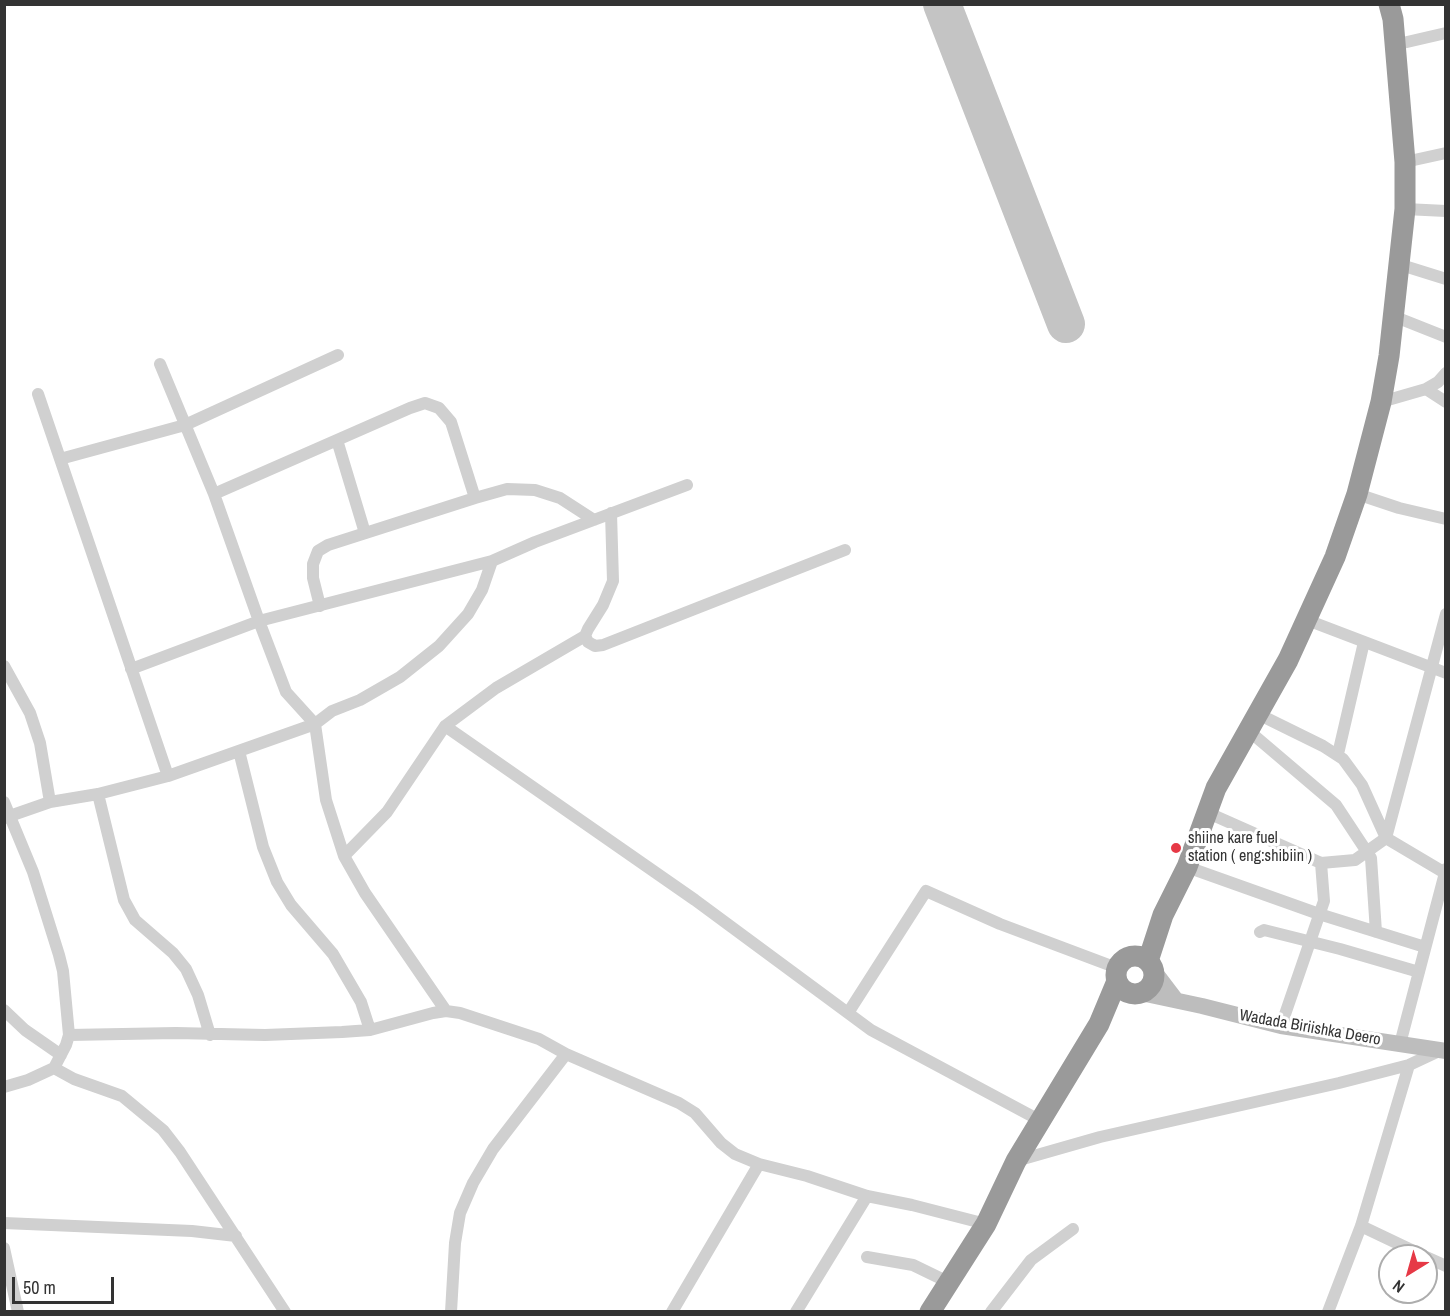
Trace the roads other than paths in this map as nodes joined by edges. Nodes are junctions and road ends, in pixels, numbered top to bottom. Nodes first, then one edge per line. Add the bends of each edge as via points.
1 (1389, 4) edge
2 (1446, 33) edge
3 (1394, 45) junction
4 (1446, 153) edge
5 (1405, 162) junction
6 (1405, 209) junction
7 (1446, 211) edge
8 (1398, 264) junction
9 (1446, 279) edge
10 (1393, 316) junction
11 (1446, 337) edge
12 (338, 355) dead end
13 (160, 364) dead end
14 (1446, 373) edge
15 (1426, 389) junction
16 (38, 394) dead end
17 (1381, 402) junction
18 (1446, 402) edge
19 (185, 425) junction
20 (337, 440) junction
21 (60, 459) junction
22 (687, 485) dead end
23 (214, 494) junction
24 (1357, 494) junction
25 (475, 498) junction
26 (611, 513) junction
27 (594, 519) junction
28 (1446, 519) edge
29 (365, 533) junction
30 (845, 550) dead end
31 (492, 561) junction
32 (320, 606) junction
33 (1446, 614) edge
34 (1307, 620) junction
35 (259, 621) junction
36 (585, 636) junction
37 (1364, 642) junction
38 (4, 666) edge
39 (1431, 668) junction
40 (131, 669) junction
41 (1446, 673) edge
42 (1254, 723) junction
43 (315, 724) junction
44 (445, 726) junction
45 (239, 752) junction
46 (1338, 754) junction
47 (168, 776) junction
48 (98, 794) junction
49 (4, 802) edge
50 (50, 802) junction
51 (1206, 812) junction
52 (7, 817) edge
53 (1386, 838) junction
54 (1367, 851) junction
55 (344, 856) junction
56 (1321, 863) junction
57 (1187, 867) junction
58 (1445, 871) edge
59 (1319, 914) junction
60 (1163, 915) junction
61 (1260, 932) dead end
62 (1377, 932) junction
63 (1310, 942) junction
64 (1425, 947) junction
65 (1151, 966) junction
66 (1119, 969) junction
67 (1419, 972) junction
68 (1138, 994) junction
69 (1176, 1000) junction
70 (4, 1010) edge
71 (446, 1011) junction
72 (848, 1013) junction
73 (1099, 1024) junction
74 (1281, 1026) junction
75 (370, 1030) junction
76 (69, 1035) junction
77 (210, 1035) junction
78 (1400, 1044) junction
79 (1444, 1049) edge
80 (567, 1054) junction
81 (61, 1055) junction
82 (1409, 1065) junction
83 (54, 1068) junction
84 (4, 1087) edge
85 (1041, 1121) junction
86 (1016, 1161) junction
87 (759, 1164) junction
88 (867, 1196) junction
89 (4, 1223) edge
90 (986, 1224) junction
91 (1361, 1226) junction
92 (1073, 1229) dead end
93 (236, 1236) junction
94 (1398, 1244) edge
95 (4, 1248) edge
96 (867, 1257) dead end
97 (948, 1282) junction
98 (18, 1311) edge
99 (285, 1311) edge
100 (451, 1311) edge
101 (672, 1311) edge
102 (796, 1311) edge
103 (930, 1311) edge
104 (991, 1311) edge
105 (1328, 1311) edge

1 - 3 highway
2 - 3 street
3 - 5 highway
4 - 5 street
5 - 6 highway
6 - 7 street
6 - 8 highway
8 - 9 street
8 - 10 highway
10 - 11 street
10 - 17 highway
12 - 19 street
13 - 19 street
14 - 15 street
15 - 17 street
15 - 18 street
16 - 21 street
17 - 24 highway
19 - 21 street
19 - 23 street
20 - 23 street
20 - 25 street via 418,405 439,408 451,422
20 - 29 street
21 - 40 street
22 - 26 street
23 - 35 street
24 - 28 street
24 - 34 highway
25 - 27 street via 507,489 535,490 560,498
25 - 29 street
26 - 27 street
26 - 36 street via 613,581
27 - 31 street
29 - 32 street via 318,551 312,564
30 - 36 street via 603,645 595,646
31 - 32 street
31 - 43 street via 468,614 439,645 400,677 332,711
32 - 35 street
33 - 39 street
34 - 37 street
34 - 42 highway
35 - 40 street
35 - 43 street via 286,692
36 - 44 street via 496,688
37 - 39 street
37 - 46 street
38 - 50 street via 30,713 40,743
39 - 41 street
39 - 53 street
40 - 47 street
42 - 46 street
42 - 51 highway
42 - 54 street via 1335,805
43 - 45 street
43 - 55 street via 326,800
44 - 55 street via 387,812
44 - 72 street via 695,900
45 - 47 street
45 - 75 street via 263,847 277,882 291,905 333,954 361,1002
46 - 53 street via 1362,785
47 - 48 street
48 - 50 street
48 - 77 street via 123,900 135,920 186,969
49 - 52 street
50 - 52 street
51 - 56 street
51 - 57 highway
52 - 76 street via 33,872 59,955
53 - 54 street
53 - 58 street
54 - 56 street via 1354,860
54 - 62 street via 1371,858
55 - 71 street
56 - 59 street via 1324,901
57 - 59 street
57 - 60 highway
58 - 64 street
59 - 62 street
59 - 63 street
60 - 65 highway
60 - 66 highway
61 - 63 street
62 - 64 street
63 - 67 street
63 - 74 street
64 - 67 street
65 - 66 highway via 1137,956
65 - 68 highway via 1154,976 1150,987
65 - 69 street
66 - 68 highway via 1125,991
66 - 72 street via 926,891
66 - 73 highway
67 - 78 street
68 - 69 street, Wadada Biriishka Deero
68 - 73 highway
69 - 74 street, Wadada Biriishka Deero
70 - 81 street via 24,1030
71 - 75 street
71 - 80 street via 539,1039
72 - 85 street via 871,1030
73 - 85 highway
74 - 78 street, Wadada Biriishka Deero
75 - 77 street
76 - 77 street
76 - 81 street
78 - 79 street, Wadada Biriishka Deero
79 - 82 street
80 - 87 street via 679,1103 695,1113 735,1154
80 - 100 street via 493,1149 472,1183 460,1213 455,1243
81 - 83 street
82 - 86 street via 1100,1137
82 - 91 street
83 - 84 street
83 - 93 street via 122,1096 151,1119 172,1141
85 - 86 highway
86 - 90 highway
87 - 88 street
87 - 101 street
88 - 90 street
88 - 102 street
89 - 93 street
90 - 97 highway
91 - 94 street
91 - 105 street
92 - 104 street via 1031,1260
93 - 99 street
95 - 98 street
96 - 97 street via 913,1265
97 - 103 highway

